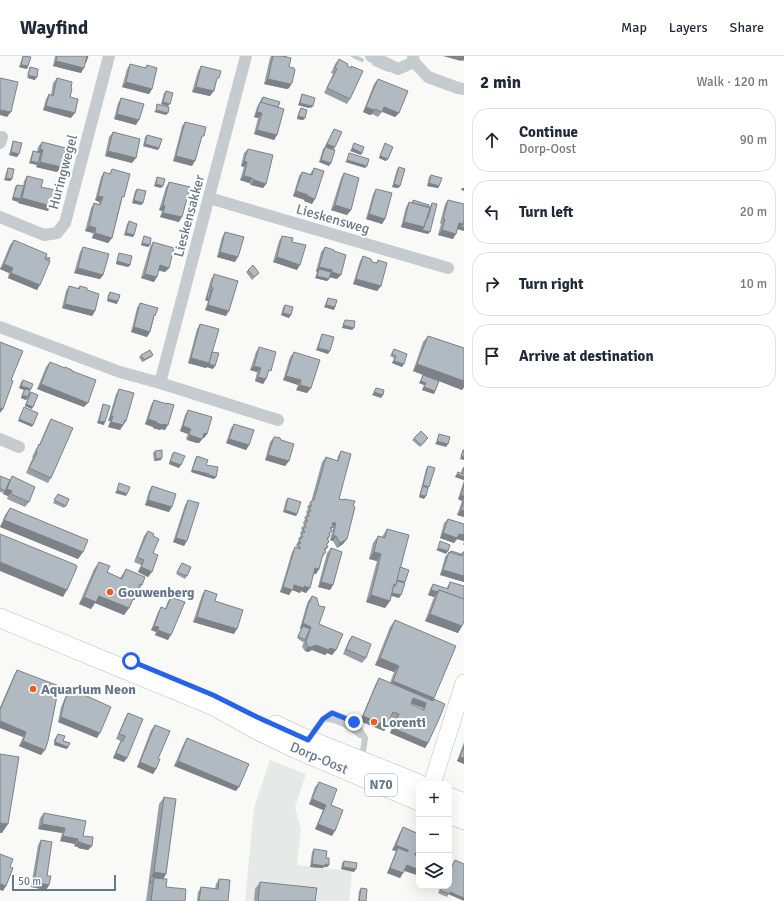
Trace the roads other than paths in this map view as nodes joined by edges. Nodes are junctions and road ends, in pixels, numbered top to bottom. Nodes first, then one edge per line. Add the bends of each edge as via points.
1 (109, 56) edge
2 (246, 56) edge
3 (372, 56) edge
4 (414, 59) edge
5 (464, 89) edge
6 (209, 198) junction
7 (0, 217) edge
8 (448, 268) dead end
9 (0, 327) edge
10 (160, 383) junction
11 (278, 420) dead end
12 (0, 439) edge
13 (19, 447) dead end
14 (0, 606) edge
15 (0, 618) edge
16 (464, 683) edge
17 (300, 741) junction
18 (362, 762) junction
19 (433, 781) edge
20 (416, 783) edge
21 (452, 798) edge
22 (416, 799) edge
23 (464, 803) edge
24 (452, 815) edge
25 (464, 820) edge

1 - 7 street, Huringwegel via 65,223 57,233 44,235
2 - 6 street, Lieskensakker
3 - 4 street via 398,69
4 - 5 street via 428,77
6 - 8 street, Lieskensweg
6 - 10 street, Lieskensakker
9 - 10 street via 120,372
10 - 11 street
12 - 13 street
14 - 17 main road, Dorp-Oost / N70 via 213,695
15 - 17 main road, Dorp-Oost / N70 via 214,706 255,728
16 - 19 street
17 - 18 main road, Dorp-Oost / N70
17 - 18 lane via 332,713 354,722 365,738
17 - 22 main road, Dorp-Oost / N70
18 - 20 main road, Dorp-Oost / N70
21 - 23 main road
24 - 25 main road

